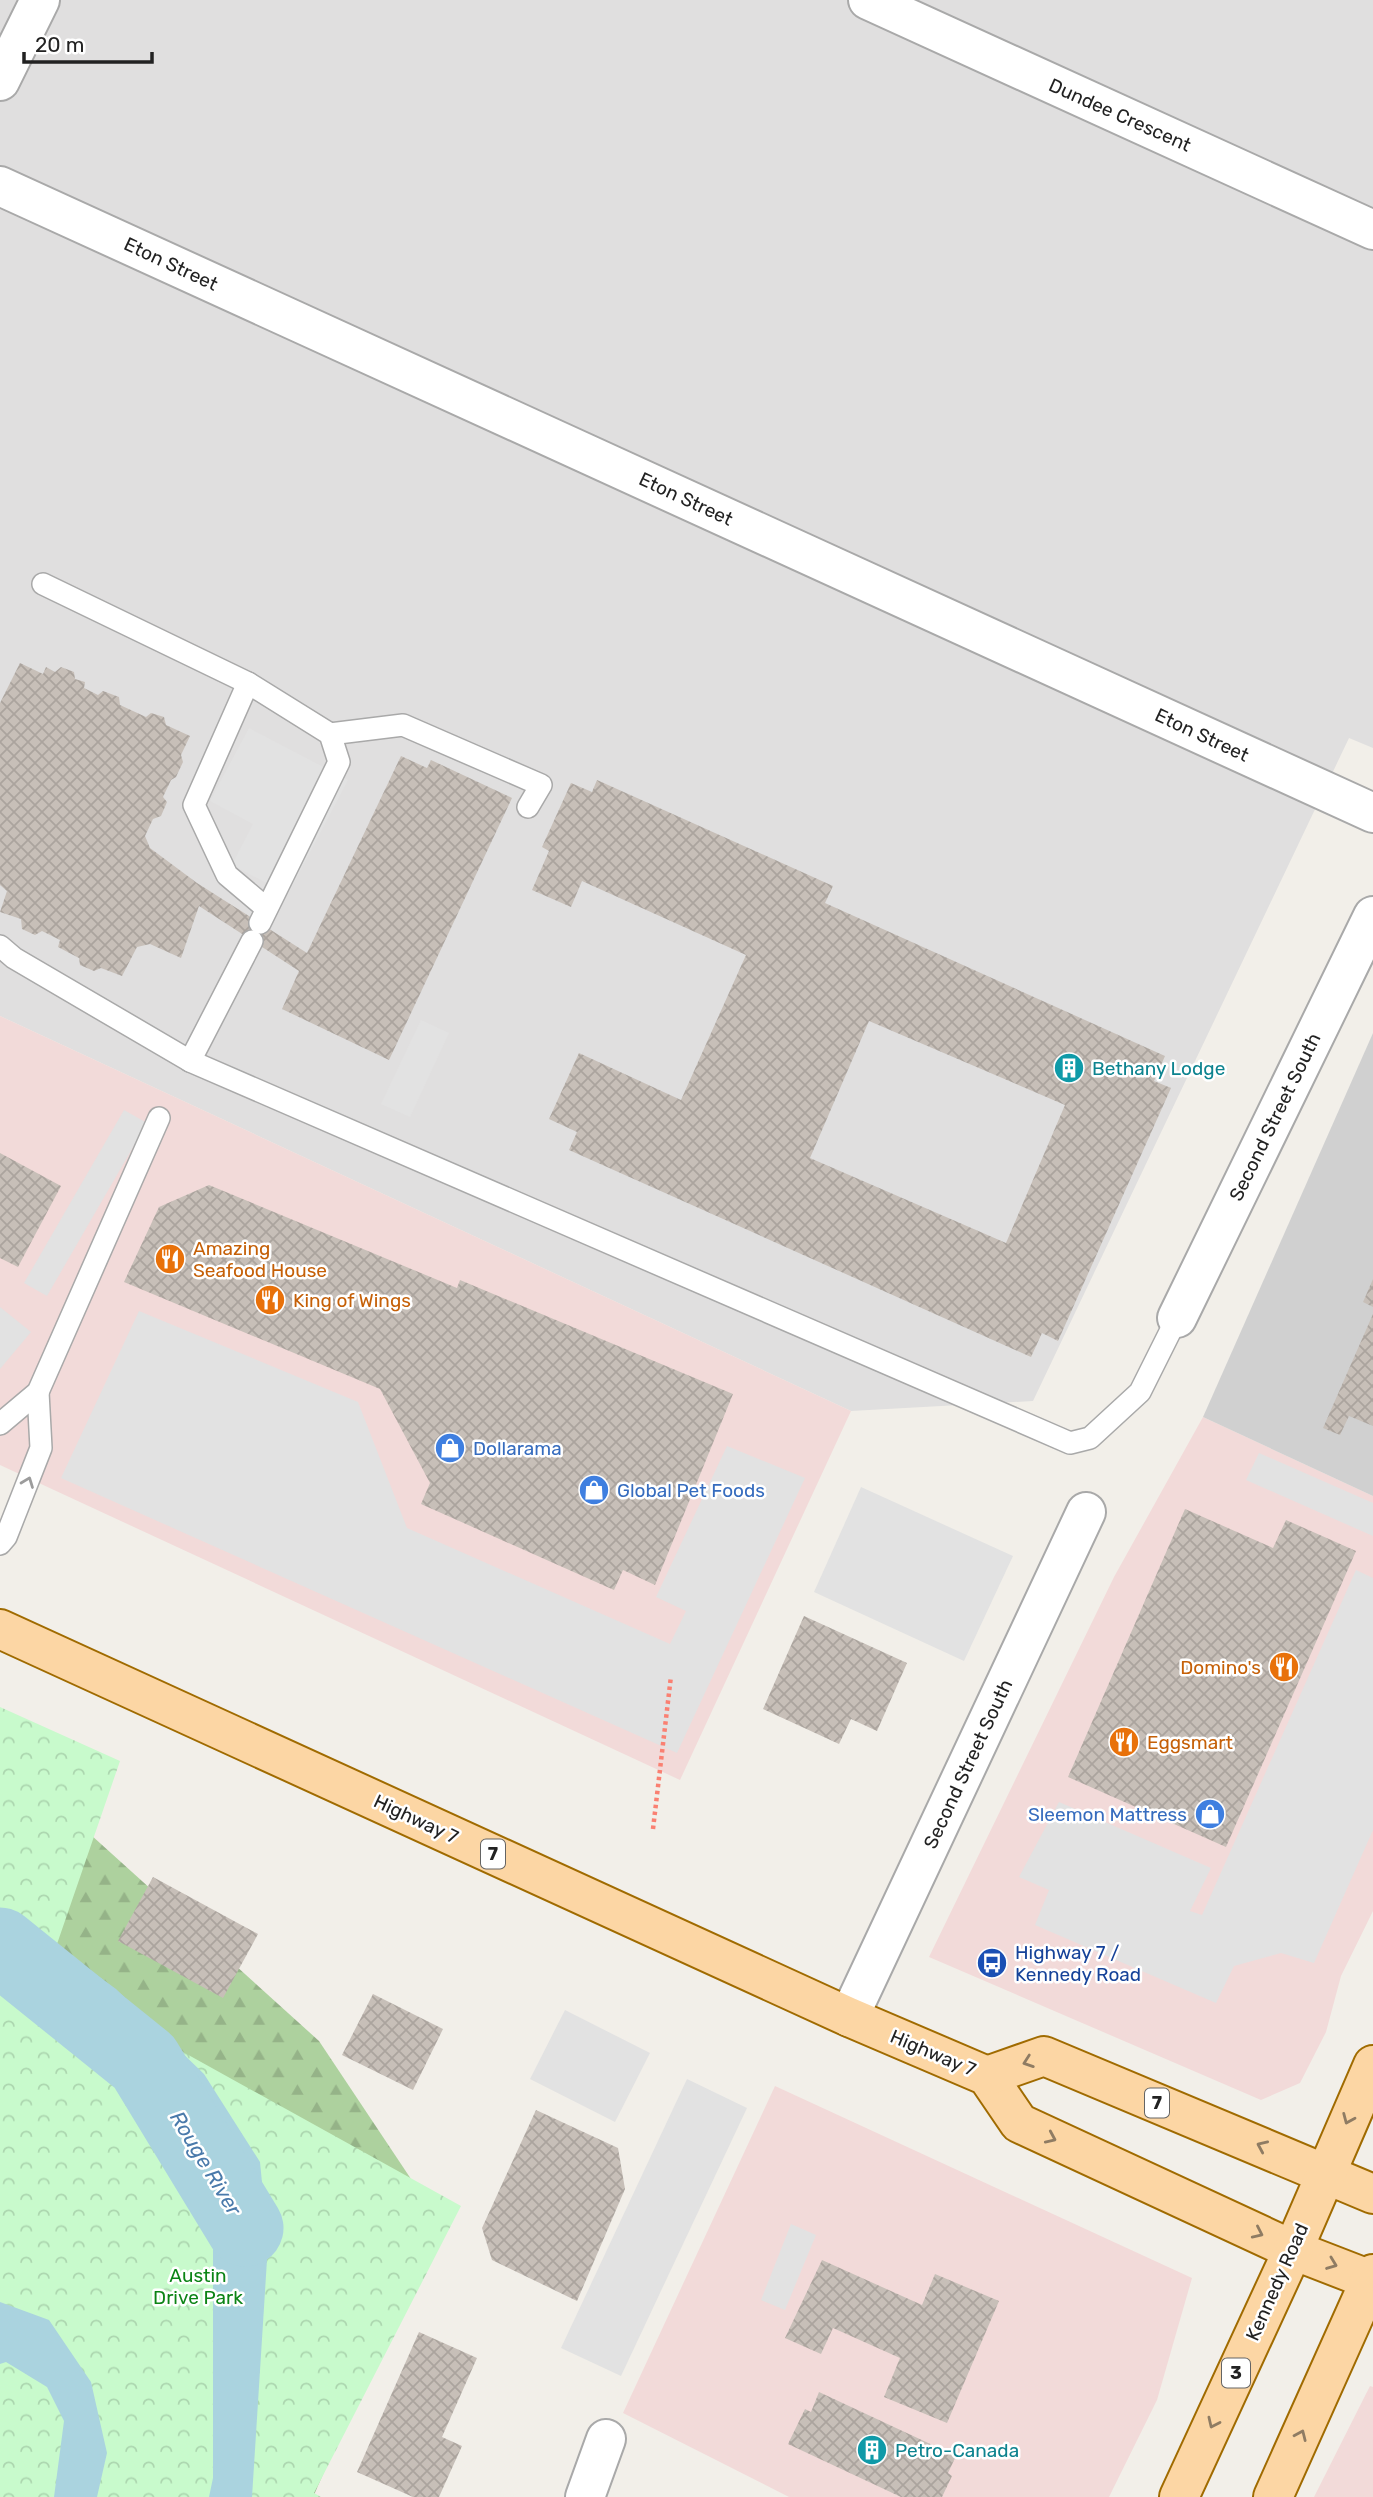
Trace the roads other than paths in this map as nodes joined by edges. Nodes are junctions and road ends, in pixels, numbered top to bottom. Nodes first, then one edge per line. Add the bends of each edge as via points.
1 (40, 0) edge
2 (868, 0) edge
3 (0, 80) edge
4 (0, 186) edge
5 (1373, 229) edge
6 (43, 584) dead end
7 (248, 683) junction
8 (330, 734) junction
9 (528, 807) dead end
10 (1373, 813) edge
11 (1373, 916) edge
12 (260, 924) junction
13 (0, 946) edge
14 (190, 1061) junction
15 (159, 1118) dead end
16 (1177, 1318) joint
17 (37, 1392) junction
18 (0, 1424) edge
19 (1086, 1512) dead end
20 (0, 1544) edge
21 (0, 1629) edge
22 (849, 2017) junction
23 (1373, 2065) edge
24 (987, 2076) junction
25 (1324, 2174) junction
26 (1373, 2194) edge
27 (1293, 2250) junction
28 (1372, 2278) edge
29 (606, 2440) dead end
30 (585, 2497) edge
31 (1179, 2497) edge
32 (1273, 2497) edge

1 - 3 street
2 - 5 street, Dundee Crescent
4 - 10 street, Eton Street
6 - 7 lane
7 - 8 lane
7 - 12 lane via 194,805 227,875
8 - 9 lane via 403,725 541,785
8 - 12 lane via 339,762
11 - 16 street, Second Street South
12 - 14 lane
13 - 14 lane
14 - 16 lane via 1070,1444 1090,1438 1140,1392
15 - 17 lane
17 - 18 lane
20 -> 17 lane via 41,1448
19 - 22 street, Second Street South
21 - 22 main road, Highway 7 / 7
22 - 24 main road, Highway 7 / 7
23 -> 25 main road, Kennedy Road / 3
25 -> 24 main road, Highway 7 / 7 via 1044,2056
24 -> 27 main road, Highway 7 via 1018,2123
25 - 26 main road, Highway 7 / 7
25 - 27 main road, Kennedy Road / 3
27 -> 28 main road, Highway 7
27 -> 31 main road, Kennedy Road / 3
32 -> 28 main road
29 - 30 street

